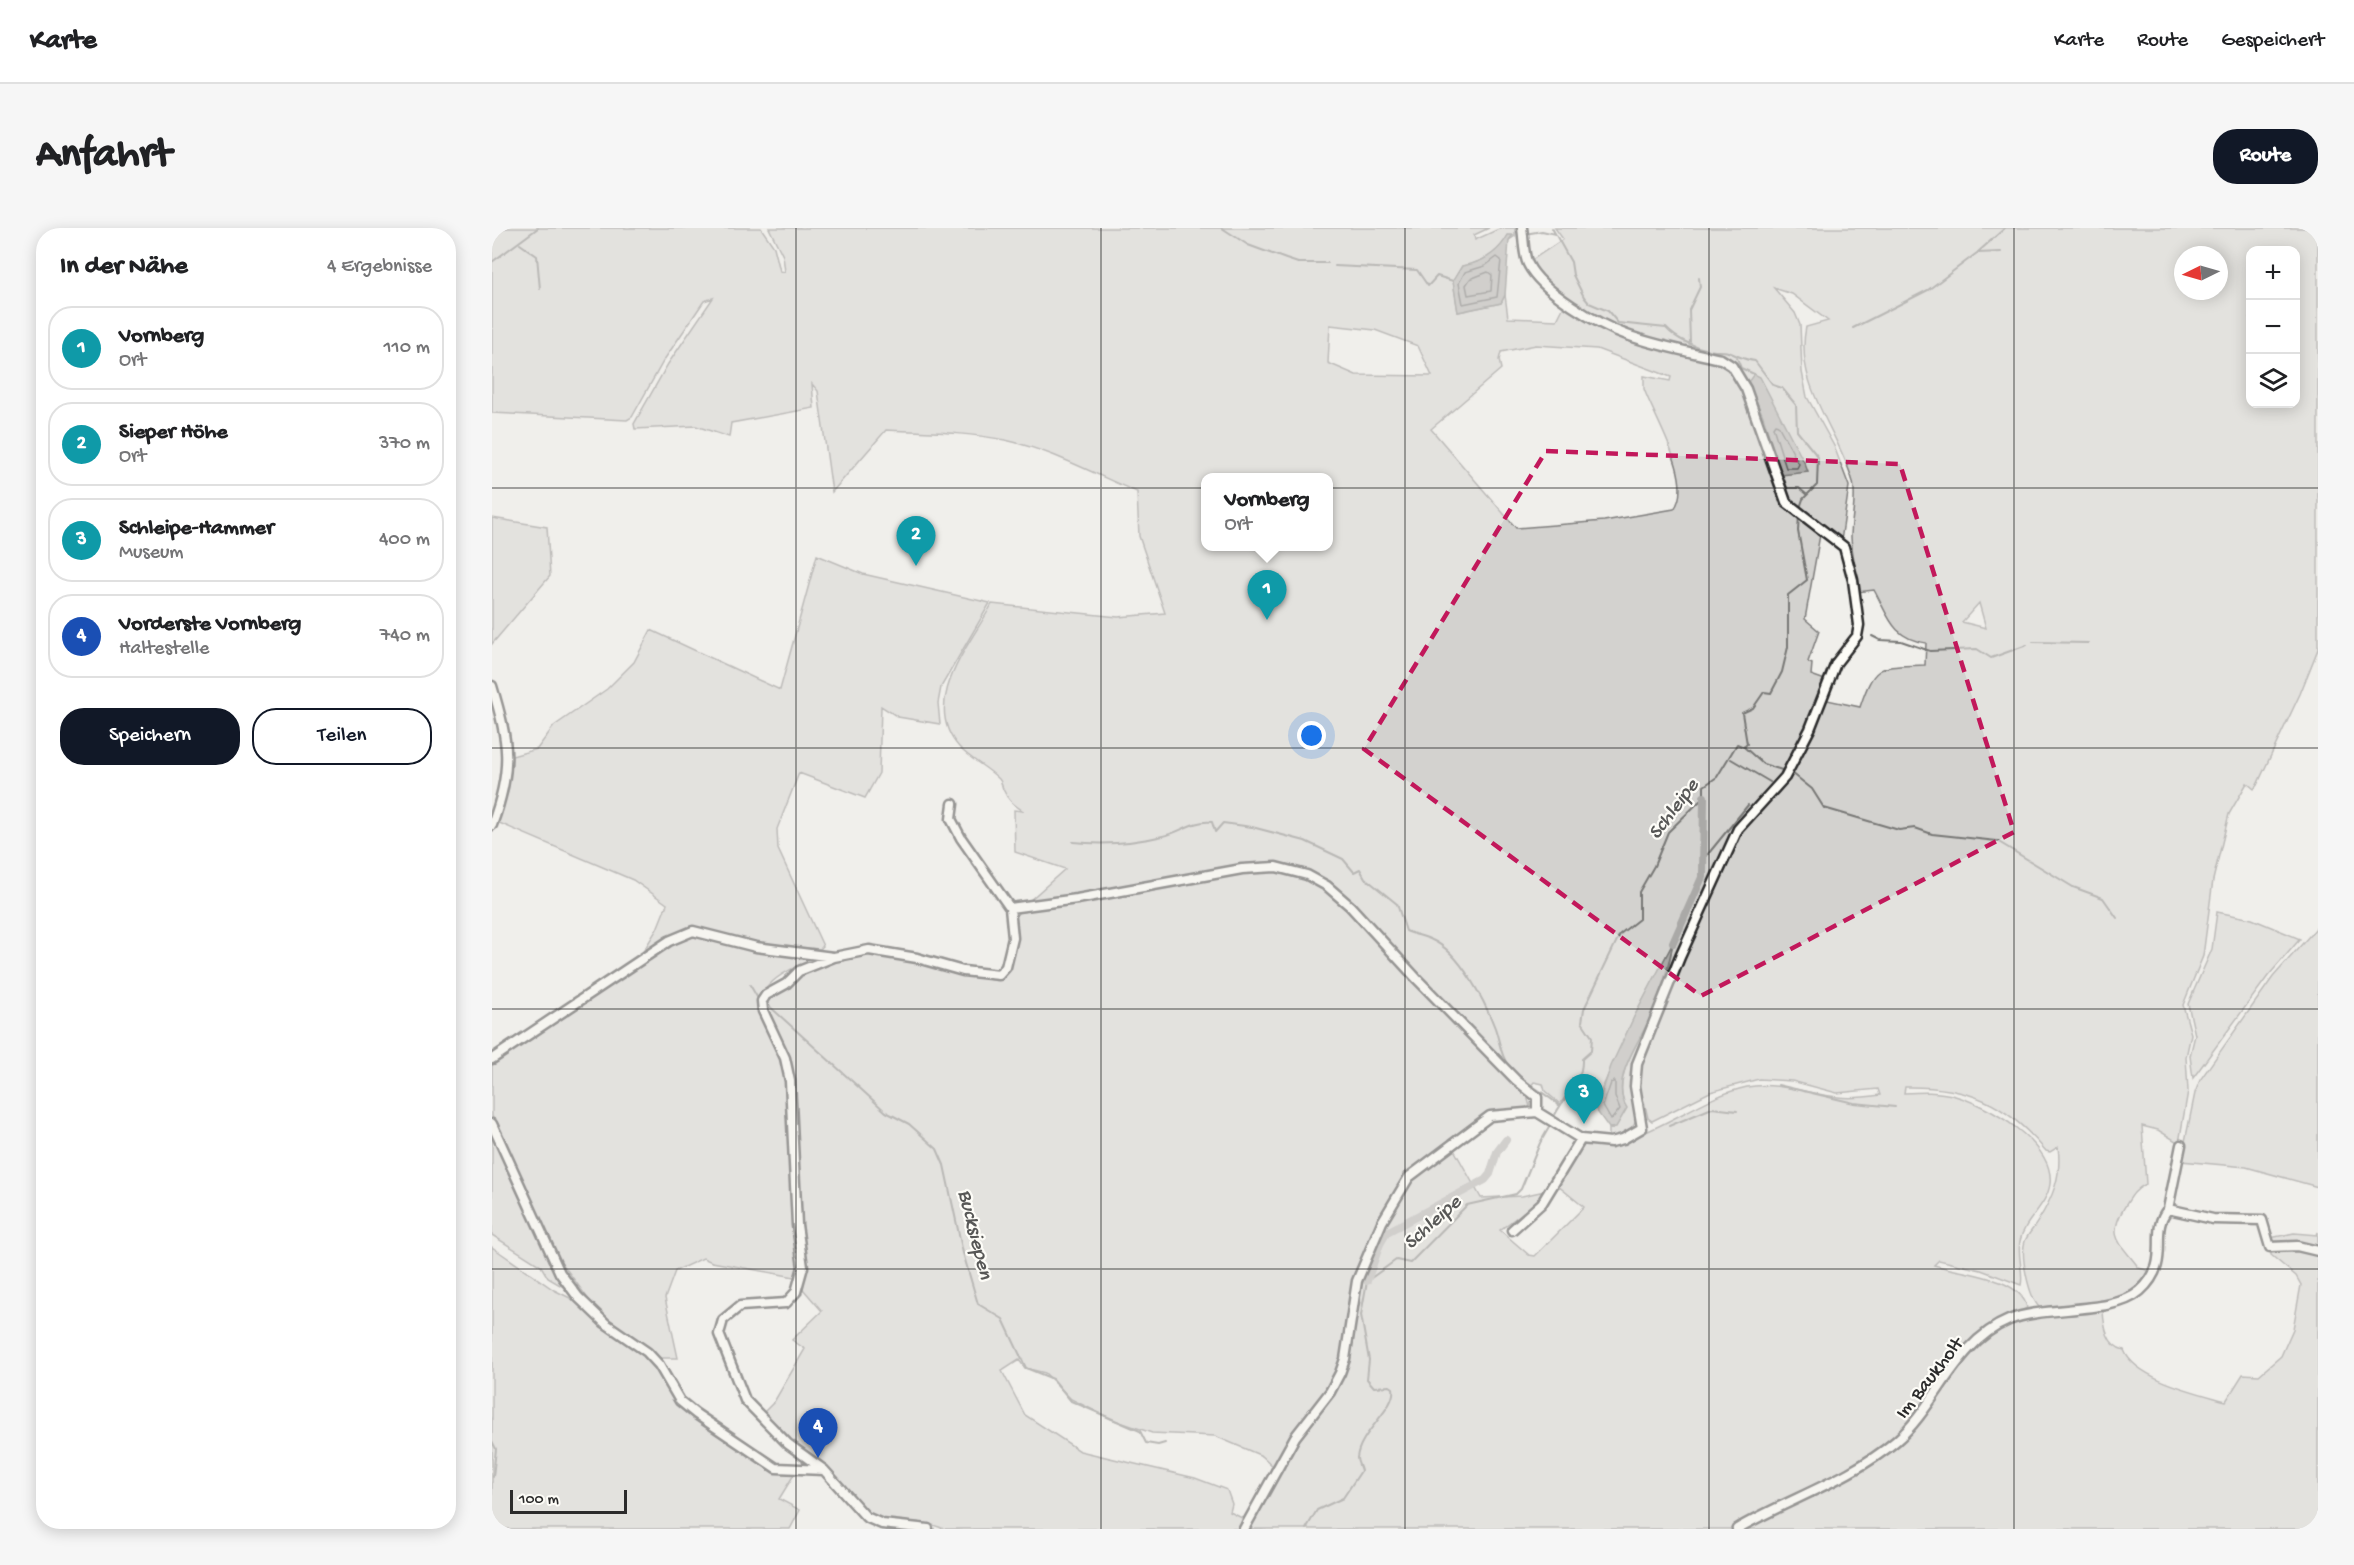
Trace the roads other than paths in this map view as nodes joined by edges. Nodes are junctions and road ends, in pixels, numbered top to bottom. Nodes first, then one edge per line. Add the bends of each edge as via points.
1 (1522, 228) edge
2 (492, 686) edge
3 (953, 804) dead end
4 (492, 825) edge
5 (1010, 908) junction
6 (834, 957) junction
7 (492, 1059) edge
8 (1537, 1112) junction
9 (492, 1124) edge
10 (1581, 1139) junction
11 (2181, 1145) dead end
12 (2168, 1209) junction
13 (1512, 1230) dead end
14 (2318, 1251) edge
15 (824, 1470) junction
16 (928, 1529) edge
17 (1244, 1529) edge
18 (1737, 1529) edge

1 - 10 street via 1525,256 1532,271 1575,307 1626,335 1721,359 1732,366 1746,389 1782,494 1844,547 1859,624 1857,636 1836,663 1810,729 1785,777 1738,829 1680,957 1637,1064 1635,1086 1642,1128 1611,1142
2 - 4 street via 508,756 507,777
3 - 5 street via 951,819 961,838
5 - 6 street via 1013,938 1006,967 999,975 869,950
5 - 8 street via 1242,868 1276,867 1307,875 1328,886 1350,906 1417,979 1537,1097
6 - 7 street via 756,947 699,932 680,934
6 - 15 street via 799,971 782,988 766,995 762,1005 785,1058 790,1081 801,1282 786,1303 740,1306 723,1320 719,1334 745,1400 788,1444
8 - 10 street
8 - 17 street via 1496,1115 1479,1122 1421,1166 1396,1196 1357,1281 1341,1372 1295,1437
9 - 15 street via 560,1273 578,1297 605,1323 647,1352 680,1401 696,1414 776,1468
10 - 13 street via 1542,1203
11 - 12 street, Im Baukholt
12 - 14 street via 2213,1219 2262,1220 2270,1247 2298,1246
12 - 18 street, Im Baukholt via 2161,1217 2158,1265 2139,1292 2116,1302 2033,1311 2007,1320 1958,1362 1915,1423 1894,1443 1863,1464
15 - 16 street via 866,1517 882,1524

